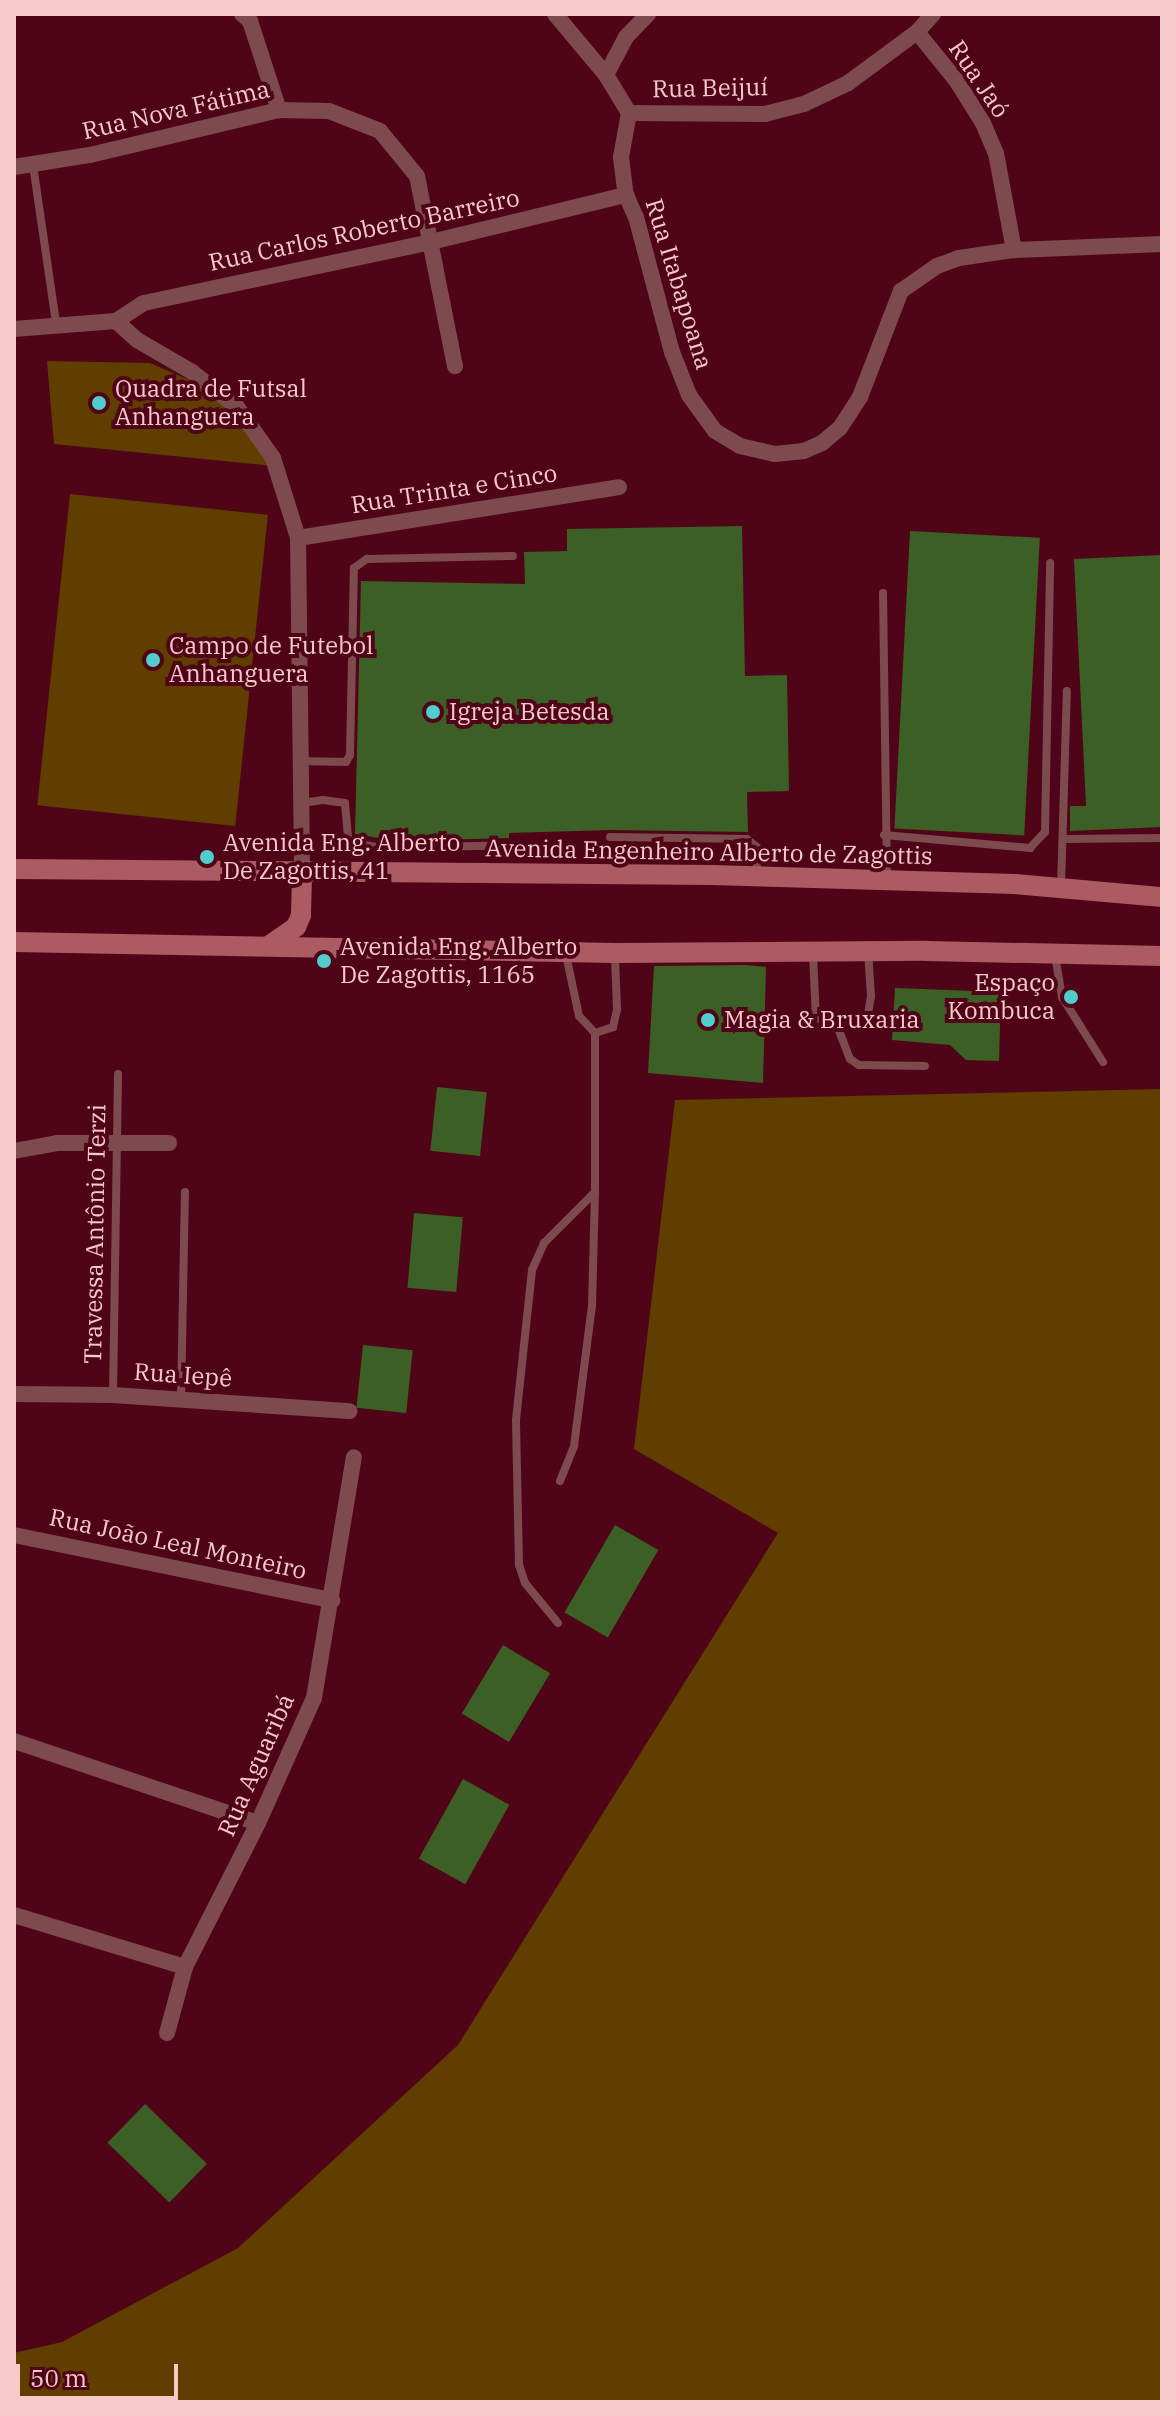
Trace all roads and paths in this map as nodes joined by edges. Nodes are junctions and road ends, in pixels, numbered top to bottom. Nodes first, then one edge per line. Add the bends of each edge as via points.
1 (555, 14) edge
2 (648, 14) edge
3 (933, 14) edge
4 (250, 16) edge
5 (917, 32) junction
6 (606, 75) junction
7 (279, 110) junction
8 (629, 113) junction
9 (33, 165) junction
10 (14, 167) edge
11 (626, 195) junction
12 (431, 242) junction
13 (1162, 244) edge
14 (1014, 250) junction
15 (116, 321) junction
16 (56, 323) junction
17 (14, 329) edge
18 (455, 366) dead end
19 (619, 487) dead end
20 (298, 538) junction
21 (513, 556) dead end
22 (1050, 563) dead end
23 (883, 593) dead end
24 (1067, 691) dead end
25 (301, 761) junction
26 (302, 803) junction
27 (884, 835) junction
28 (610, 837) dead end
29 (1162, 838) edge
30 (1063, 839) junction
31 (520, 845) dead end
32 (14, 869) edge
33 (302, 873) junction
34 (756, 876) junction
35 (887, 880) junction
36 (1061, 889) junction
37 (1162, 897) edge
38 (14, 942) edge
39 (270, 945) junction
40 (813, 950) junction
41 (868, 950) junction
42 (566, 951) junction
43 (615, 953) junction
44 (1055, 954) junction
45 (1162, 956) edge
46 (838, 1028) junction
47 (595, 1033) junction
48 (1103, 1062) dead end
49 (925, 1066) dead end
50 (118, 1074) dead end
51 (116, 1141) junction
52 (169, 1143) dead end
53 (14, 1151) edge
54 (185, 1192) dead end
55 (595, 1192) junction
56 (14, 1394) edge
57 (113, 1395) junction
58 (181, 1398) junction
59 (349, 1411) dead end
60 (354, 1457) dead end
61 (560, 1481) dead end
62 (14, 1535) edge
63 (332, 1600) junction
64 (558, 1623) dead end
65 (14, 1741) edge
66 (258, 1823) junction
67 (14, 1915) edge
68 (185, 1967) junction
69 (167, 2033) dead end

1 - 6 street, Rua Beijuí
2 - 6 street via 626,37
3 - 5 street, Rua Beijuí
4 - 7 street
5 - 8 street, Rua Beijuí via 848,83 804,104 765,114
5 - 14 street, Rua Jaó via 983,123 996,153
6 - 8 street, Rua Beijuí
7 - 9 street, Rua Nova Fátima
7 - 12 street, Rua Nova Fátima via 329,111 380,131 417,176
8 - 11 street, Rua Itabapoana via 621,157
9 - 10 street, Rua Nova Fátima
9 - 16 lane
11 - 12 street, Rua Carlos Roberto Barreiro
11 - 14 street, Rua Itabapoana via 689,395 715,431 740,446 775,454 804,451 840,428 860,397 889,313 916,278 959,258
12 - 15 street, Rua Carlos Roberto Barreiro via 144,303
12 - 18 street, Rua Nova Fátima
13 - 14 street, Rua Itabapoana
15 - 16 street
15 - 20 street via 237,407 273,458
16 - 17 street
19 - 20 street, Rua Trinta e Cinco
20 - 25 street
21 - 25 lane via 367,559 354,568 350,755 346,762
22 - 27 lane via 1045,832 1030,848
23 - 27 lane
24 - 30 lane
25 - 26 street
26 - 31 lane via 345,803 348,837 354,843 381,848
26 - 33 street
27 - 35 lane
28 - 34 lane via 747,839 758,848
29 - 30 lane
30 - 36 lane
32 - 33 main road, Avenida Engenheiro Alberto de Zagottis
33 - 34 main road, Avenida Engenheiro Alberto de Zagottis
33 - 39 main road via 296,927
34 - 35 main road, Avenida Engenheiro Alberto de Zagottis
35 - 36 main road, Avenida Engenheiro Alberto de Zagottis
36 - 37 main road, Avenida Engenheiro Alberto de Zagottis
38 - 39 main road
39 - 42 main road
40 - 41 main road
40 - 43 main road
40 - 46 lane via 816,1020
41 - 44 main road
41 - 46 lane via 867,1021
42 - 43 main road
42 - 47 lane via 579,1016
43 - 47 lane via 613,1027
44 - 45 main road
44 - 48 lane via 1062,997
46 - 49 lane via 850,1059 859,1065
47 - 55 lane
50 - 51 lane, Travessa Antônio Terzi
51 - 52 street
51 - 53 street
51 - 57 lane, Travessa Antônio Terzi
54 - 58 lane
55 - 61 lane via 588,1337 574,1446
55 - 64 lane via 544,1243 532,1270 516,1420 519,1565 525,1583
56 - 57 street, Rua Iepê
57 - 58 street, Rua Iepê
58 - 59 street, Rua Iepê
60 - 63 street, Rua Aguaribá
62 - 63 street, Rua João Leal Monteiro
63 - 66 street, Rua Aguaribá via 314,1698
65 - 66 street
66 - 68 street, Rua Aguaribá
67 - 68 street
68 - 69 street, Rua Aguaribá

